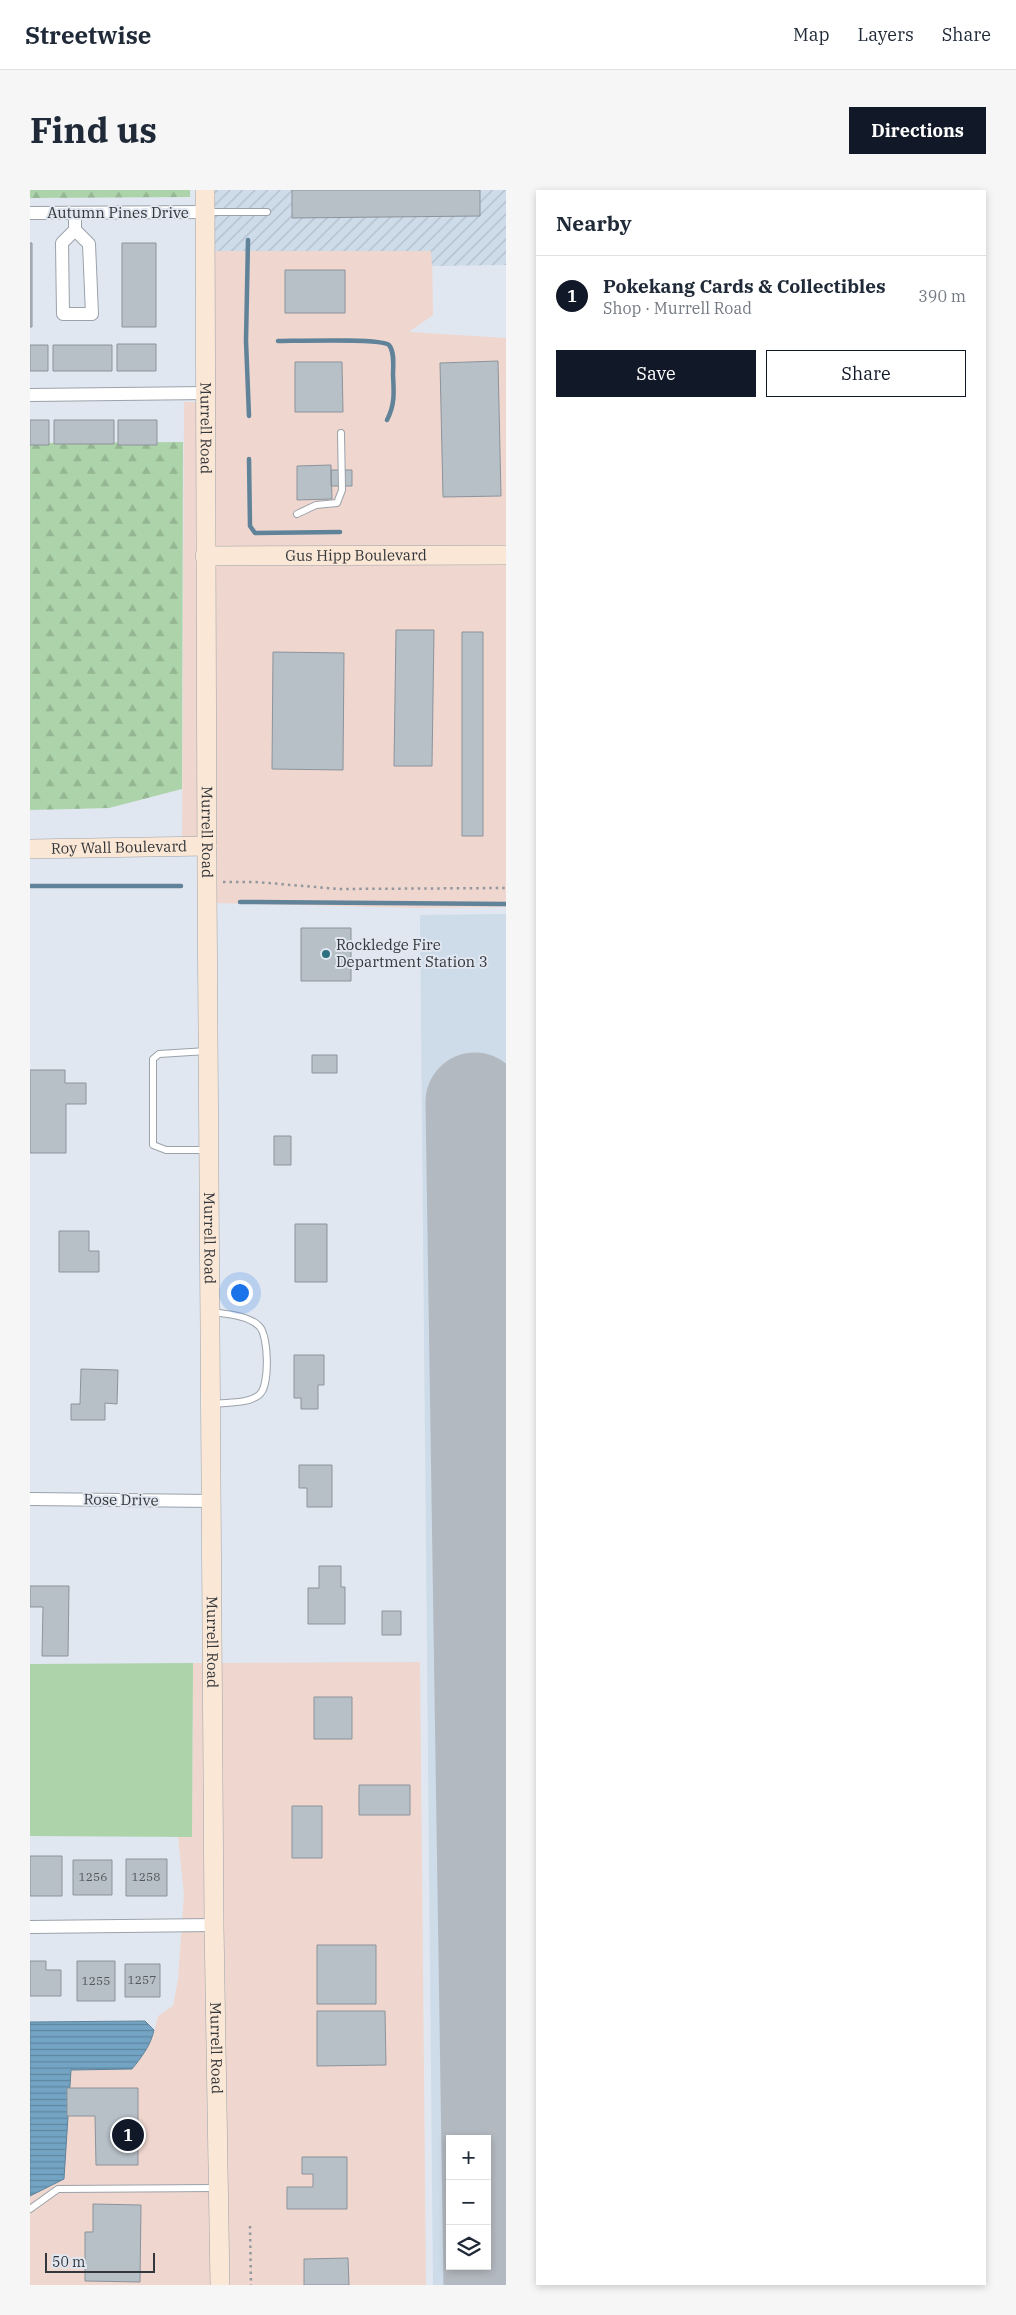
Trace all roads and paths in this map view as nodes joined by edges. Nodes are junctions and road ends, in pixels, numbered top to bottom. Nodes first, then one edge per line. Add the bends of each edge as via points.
1 (205, 190) edge
2 (206, 212) junction
3 (267, 212) dead end
4 (30, 213) edge
5 (75, 213) junction
6 (76, 230) junction
7 (207, 393) junction
8 (30, 395) edge
9 (342, 433) dead end
10 (297, 514) dead end
11 (506, 555) edge
12 (205, 556) junction
13 (207, 846) junction
14 (30, 849) edge
15 (207, 882) junction
16 (506, 888) edge
17 (208, 1051) junction
18 (209, 1150) junction
19 (210, 1312) junction
20 (211, 1404) junction
21 (30, 1500) edge
22 (212, 1501) junction
23 (214, 1925) junction
24 (30, 1927) edge
25 (219, 2188) junction
26 (30, 2210) edge
27 (250, 2226) dead end
28 (220, 2285) edge
29 (251, 2285) edge

1 - 2 street, Murrell Road
2 - 3 lane
2 - 5 street, Autumn Pines Drive
2 - 7 street, Murrell Road
4 - 5 street, Autumn Pines Drive
5 - 6 street
6 - 6 street via 62,242 63,314 92,314 89,244
7 - 8 street
7 - 12 street, Murrell Road
9 - 10 lane via 340,499 337,503 316,505
11 - 12 street, Gus Hipp Boulevard
12 - 13 street, Murrell Road
13 - 14 street, Roy Wall Boulevard
13 - 15 street, Murrell Road
15 - 16 path via 256,882 339,890
15 - 17 street, Murrell Road
17 - 18 street, Murrell Road
17 - 18 lane via 159,1054 153,1059 153,1145 166,1150
18 - 19 street, Murrell Road
19 - 20 street, Murrell Road
19 - 20 lane via 234,1315 260,1326 265,1336 267,1372 260,1395 251,1400
20 - 22 street, Murrell Road
21 - 22 street, Rose Drive
22 - 23 street, Murrell Road
23 - 24 street
23 - 25 street, Murrell Road
25 - 26 lane via 58,2189
25 - 28 street, Murrell Road
27 - 29 path

